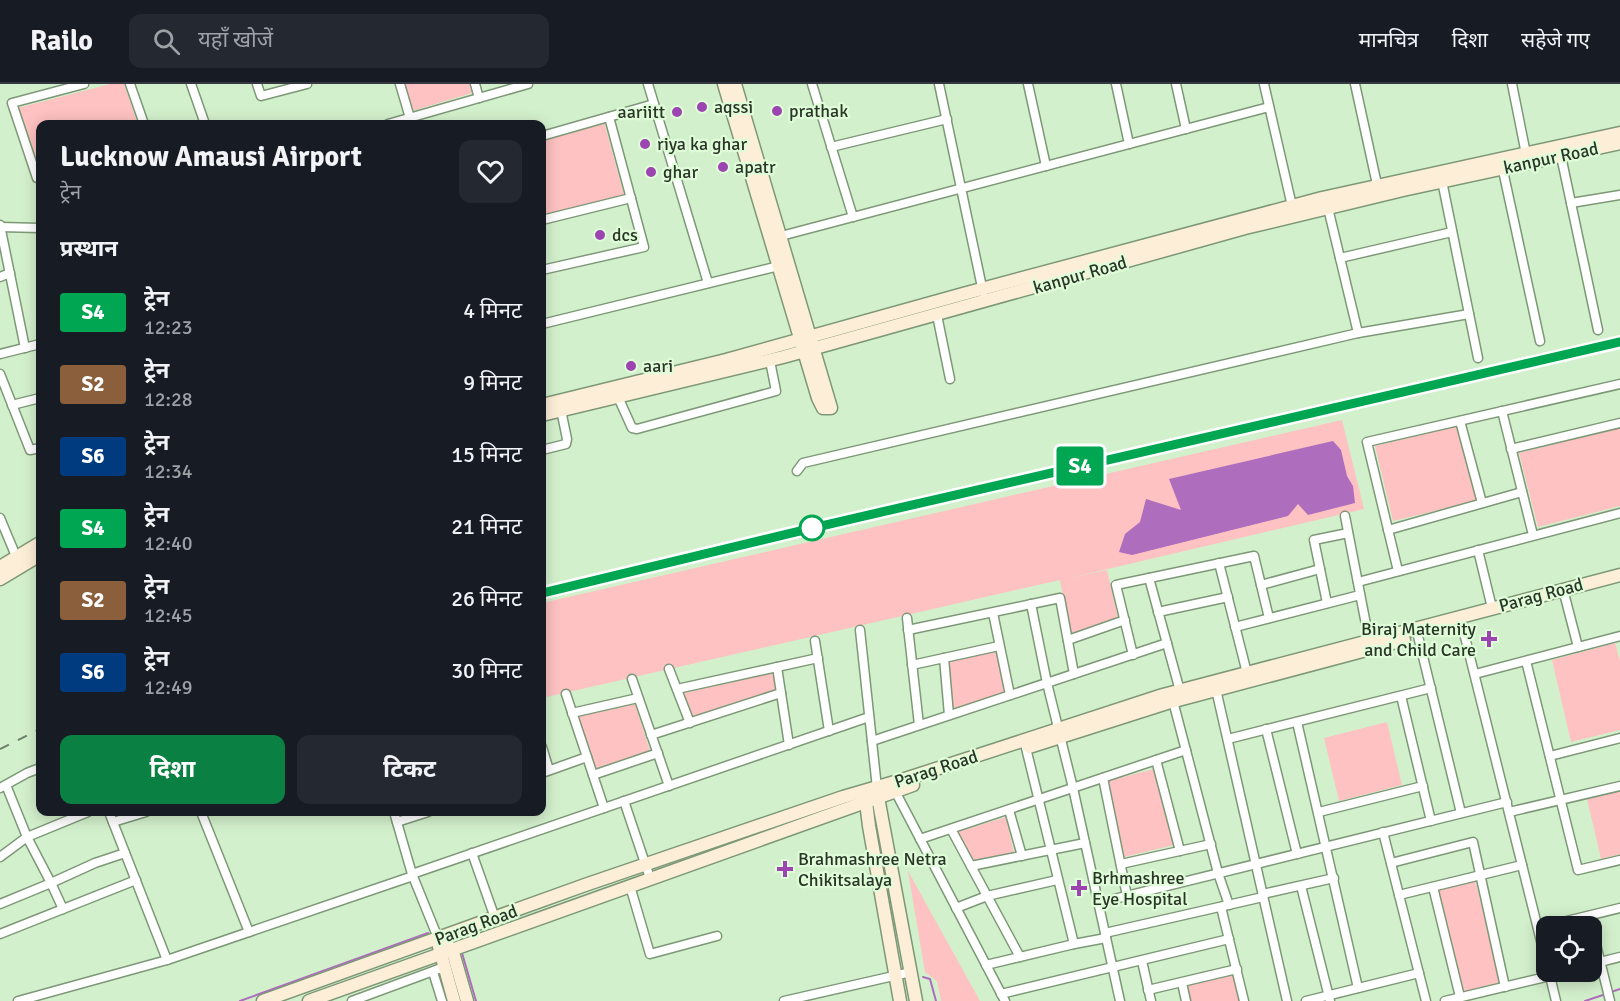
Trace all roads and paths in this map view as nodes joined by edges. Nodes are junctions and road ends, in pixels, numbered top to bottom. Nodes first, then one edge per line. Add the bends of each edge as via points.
1 (84, 84) edge
2 (130, 84) edge
3 (191, 84) edge
4 (257, 84) edge
5 (307, 84) edge
6 (400, 84) edge
7 (475, 84) edge
8 (528, 84) edge
9 (648, 84) edge
10 (724, 84) edge
11 (735, 84) edge
12 (812, 84) edge
13 (939, 84) edge
14 (1028, 84) edge
15 (1116, 84) edge
16 (1176, 84) edge
17 (1264, 84) edge
18 (1354, 84) edge
19 (1512, 84) edge
20 (479, 98) junction
21 (654, 104) junction
22 (1269, 107) junction
23 (609, 117) junction
24 (947, 119) junction
25 (143, 120) edge
26 (204, 120) edge
27 (416, 120) edge
28 (1186, 129) junction
29 (546, 135) edge
30 (1620, 138) edge
31 (1129, 144) junction
32 (831, 147) junction
33 (1526, 154) junction
34 (1561, 156) junction
35 (1502, 164) junction
36 (1046, 166) junction
37 (36, 175) edge
38 (1442, 181) junction
39 (961, 188) junction
40 (1378, 191) junction
41 (1620, 195) edge
42 (631, 198) junction
43 (1571, 203) junction
44 (1292, 206) junction
45 (1328, 208) junction
46 (853, 217) junction
47 (546, 219) edge
48 (0, 226) edge
49 (36, 228) edge
50 (1452, 232) junction
51 (781, 236) junction
52 (1340, 258) junction
53 (784, 264) junction
54 (546, 269) edge
55 (10, 273) junction
56 (0, 277) edge
57 (708, 283) junction
58 (984, 295) junction
59 (1469, 314) junction
60 (937, 315) junction
61 (546, 323) edge
62 (1598, 330) dead end
63 (1358, 333) junction
64 (806, 338) junction
65 (1540, 341) dead end
66 (36, 345) edge
67 (25, 348) junction
68 (809, 350) junction
69 (0, 354) edge
70 (1478, 358) dead end
71 (770, 361) junction
72 (0, 374) edge
73 (950, 379) dead end
74 (1620, 384) edge
75 (618, 397) junction
76 (36, 399) edge
77 (546, 404) edge
78 (12, 405) junction
79 (561, 410) junction
80 (1502, 411) junction
81 (546, 414) edge
82 (1460, 421) junction
83 (1620, 423) edge
84 (36, 449) edge
85 (546, 449) edge
86 (1511, 449) junction
87 (796, 471) dead end
88 (1522, 492) junction
89 (1482, 503) junction
90 (1620, 513) edge
91 (1345, 516) dead end
92 (0, 518) edge
93 (1388, 530) junction
94 (1348, 533) junction
95 (1533, 535) junction
96 (36, 546) edge
97 (1478, 550) junction
98 (36, 556) edge
99 (18, 562) junction
100 (1219, 563) junction
101 (0, 567) edge
102 (1320, 569) junction
103 (1398, 571) junction
104 (1620, 574) edge
105 (1149, 578) junction
106 (0, 579) edge
107 (1358, 582) junction
108 (1620, 583) edge
109 (1261, 585) junction
110 (1360, 595) junction
111 (1228, 597) junction
112 (1565, 597) junction
113 (1327, 603) junction
114 (1031, 604) junction
115 (1492, 608) junction
116 (1158, 612) junction
117 (993, 613) junction
118 (907, 618) dead end
119 (1269, 618) junction
120 (1125, 620) junction
121 (1461, 620) junction
122 (1235, 627) junction
123 (860, 630) dead end
124 (908, 630) junction
125 (1418, 636) junction
126 (1620, 636) edge
127 (815, 640) dead end
128 (1068, 640) junction
129 (1370, 640) junction
130 (1167, 644) junction
131 (999, 646) junction
132 (1578, 647) junction
133 (1133, 655) junction
134 (818, 658) junction
135 (944, 658) junction
136 (1526, 661) junction
137 (912, 665) junction
138 (777, 667) junction
139 (669, 669) dead end
140 (1247, 672) junction
141 (1074, 674) junction
142 (1474, 674) junction
143 (632, 679) dead end
144 (1047, 682) junction
145 (1215, 686) junction
146 (1431, 688) junction
147 (677, 689) junction
148 (781, 693) junction
149 (566, 694) dead end
150 (1010, 695) junction
151 (1176, 696) junction
152 (1401, 696) junction
153 (638, 698) junction
154 (572, 713) junction
155 (949, 715) junction
156 (869, 717) junction
157 (1297, 722) junction
158 (690, 723) junction
159 (919, 725) junction
160 (1266, 729) junction
161 (829, 731) junction
162 (1059, 733) junction
163 (651, 735) junction
164 (1620, 738) edge
165 (1228, 739) junction
166 (872, 741) junction
167 (789, 745) junction
168 (1026, 748) junction
169 (1186, 750) junction
170 (658, 753) junction
171 (1550, 756) junction
172 (587, 757) junction
173 (1156, 760) junction
174 (36, 770) edge
175 (546, 771) edge
176 (593, 775) junction
177 (1103, 778) junction
178 (669, 786) junction
179 (1423, 786) junction
180 (1620, 786) edge
181 (3, 787) edge
182 (893, 787) junction
183 (1073, 788) junction
184 (874, 796) junction
185 (1560, 800) junction
186 (624, 801) junction
187 (1037, 801) junction
188 (1507, 802) junction
189 (604, 808) junction
190 (1009, 810) junction
191 (1319, 812) junction
192 (1509, 812) junction
193 (1461, 813) junction
194 (78, 816) edge
195 (111, 816) edge
196 (133, 816) edge
197 (203, 816) edge
198 (395, 816) edge
199 (416, 816) edge
200 (1431, 821) junction
201 (113, 822) junction
202 (397, 822) junction
203 (951, 829) junction
204 (1383, 832) junction
205 (27, 837) junction
206 (920, 839) junction
207 (1085, 843) junction
208 (1211, 844) junction
209 (1327, 846) junction
210 (1051, 851) junction
211 (1180, 851) junction
212 (125, 853) junction
213 (472, 853) junction
214 (1297, 854) junction
215 (1022, 856) junction
216 (0, 857) edge
217 (1620, 860) edge
218 (1391, 863) junction
219 (1121, 864) junction
220 (1256, 864) junction
221 (1522, 864) junction
222 (646, 865) junction
223 (971, 867) junction
224 (1218, 873) junction
225 (413, 875) junction
226 (1481, 875) junction
227 (650, 878) junction
228 (1334, 878) junction
229 (136, 880) junction
230 (1057, 880) junction
231 (51, 884) junction
232 (1301, 885) junction
233 (630, 886) junction
234 (1433, 887) junction
235 (1263, 895) junction
236 (1399, 895) junction
237 (987, 896) junction
238 (1127, 896) junction
239 (1098, 903) junction
240 (0, 904) edge
241 (1225, 906) junction
242 (956, 908) junction
243 (1620, 908) edge
244 (63, 909) junction
245 (1589, 916) edge
246 (495, 918) junction
247 (1536, 920) edge
248 (249, 932) junction
249 (0, 933) edge
250 (1106, 935) junction
251 (717, 936) dead end
252 (438, 938) junction
253 (1229, 939) junction
254 (1074, 944) junction
255 (446, 951) junction
256 (1020, 957) junction
257 (1620, 957) edge
258 (167, 960) junction
259 (1142, 960) junction
260 (1602, 962) edge
261 (986, 965) junction
262 (1112, 967) junction
263 (439, 969) junction
264 (1237, 969) junction
265 (1602, 969) edge
266 (911, 972) junction
267 (1419, 973) junction
268 (896, 975) junction
269 (1536, 978) edge
270 (1552, 982) edge
271 (1182, 983) junction
272 (1506, 987) junction
273 (1358, 988) junction
274 (1148, 990) junction
275 (1003, 997) edge
276 (1460, 997) junction
277 (1329, 998) edge
278 (363, 999) edge
279 (18, 1001) edge
280 (263, 1001) edge
281 (309, 1001) edge
282 (352, 1001) edge
283 (442, 1001) edge
284 (454, 1001) edge
285 (467, 1001) edge
286 (784, 1001) edge
287 (900, 1001) edge
288 (916, 1001) edge
289 (1119, 1001) edge
290 (1151, 1001) edge
291 (1186, 1001) edge
292 (1244, 1001) edge
293 (1287, 1001) edge
294 (1306, 1001) edge
295 (1426, 1001) edge
296 (1445, 1001) edge
297 (1556, 1001) edge
298 (1610, 1001) edge

1 - 37 street via 12,103
2 - 25 street
3 - 26 street
4 - 5 street via 261,96
6 - 27 street
7 - 20 street
8 - 20 street
9 - 21 street
10 - 53 street
11 - 51 street
12 - 32 street
13 - 24 street
14 - 36 street
15 - 31 street
16 - 28 street
17 - 22 street
18 - 40 street
19 - 33 street
20 - 27 street
21 - 23 street
21 - 57 street
22 - 28 street
22 - 44 street
23 - 29 street
23 - 42 street
24 - 32 street
24 - 39 street
28 - 31 street
30 - 33 street
30 - 34 street, kanpur Road
31 - 36 street
32 - 46 street
33 - 35 street
34 - 35 street, kanpur Road
34 - 43 street
35 - 38 street, kanpur Road
35 - 40 street
35 - 65 street
36 - 39 street
38 - 40 street, kanpur Road
38 - 50 street
39 - 46 street
39 - 58 street
40 - 44 street
40 - 45 street, kanpur Road
41 - 43 street
42 - 47 street
42 - 54 street via 644,247
43 - 62 street
44 - 58 street
45 - 52 street
45 - 58 street, kanpur Road
46 - 51 street
48 - 49 street
48 - 55 street
50 - 52 street
50 - 59 street
51 - 53 street
52 - 63 street
53 - 57 street
53 - 64 street
55 - 56 street
55 - 67 street
57 - 61 street
58 - 60 street, kanpur Road
58 - 64 street
59 - 63 street
59 - 70 street
60 - 68 street, kanpur Road
60 - 73 street
63 - 87 street via 803,463
64 - 68 street
64 - 77 street
66 - 67 street
67 - 69 street
68 - 71 street, kanpur Road
71 - 75 street, kanpur Road
71 - 75 street via 776,391 637,429 632,428
72 - 78 street
74 - 80 street
75 - 79 street, kanpur Road
76 - 78 street
78 - 84 street via 30,450
79 - 81 street, kanpur Road
79 - 85 street via 567,444
80 - 82 street
80 - 86 street
82 - 89 street
82 - 93 street via 1367,442
83 - 86 street
86 - 88 street
88 - 89 street
88 - 95 street
89 - 93 street
90 - 95 street
91 - 94 street
92 - 99 street
93 - 103 street
94 - 102 street via 1314,540
94 - 107 street
95 - 97 street
96 - 99 street
97 - 103 street
97 - 115 street
98 - 99 street
99 - 101 street
99 - 106 street
100 - 105 street
100 - 109 street via 1254,556
100 - 111 street
102 - 109 street
102 - 113 street
103 - 107 street
104 - 115 street, Parag Road
105 - 116 street
105 - 120 street via 1116,585
107 - 110 street
108 - 112 street, Parag Road
109 - 119 street
110 - 113 street
110 - 129 street
111 - 116 street
111 - 122 street
112 - 121 street, Parag Road
112 - 132 street
113 - 119 street
114 - 117 street
114 - 128 street via 1060,598
114 - 144 street
115 - 121 street, Parag Road
116 - 130 street
117 - 124 street
117 - 131 street
118 - 124 street
119 - 122 street
120 - 128 street
120 - 133 street
121 - 125 street, Parag Road
121 - 129 street, Parag Road
121 - 142 street
122 - 140 street
123 - 156 street
124 - 137 street
125 - 145 street, Parag Road
125 - 146 street
126 - 132 street
127 - 134 street
128 - 141 street
129 - 140 street, Parag Road
130 - 133 street
130 - 151 street
131 - 135 street
131 - 150 street
132 - 136 street
133 - 141 street
134 - 138 street
134 - 161 street
135 - 137 street
135 - 155 street
136 - 142 street
136 - 171 street
137 - 159 street
138 - 147 street
138 - 148 street
139 - 147 street
140 - 145 street, Parag Road
141 - 144 street
142 - 188 street
143 - 153 street
144 - 150 street
144 - 162 street
145 - 151 street, Parag Road
145 - 165 street
146 - 152 street
146 - 193 street
147 - 158 street
148 - 158 street
148 - 167 street
149 - 154 street
150 - 155 street
151 - 162 street, Parag Road
151 - 169 street
152 - 157 street
152 - 179 street
153 - 154 street
153 - 163 street
154 - 172 street
155 - 159 street
156 - 161 street
156 - 166 street
157 - 160 street
157 - 191 street
158 - 163 street
159 - 166 street
160 - 165 street
160 - 214 street
161 - 167 street
162 - 168 street, Parag Road
162 - 182 street, Parag Road
162 - 183 street
163 - 170 street
164 - 171 street
165 - 220 street
166 - 184 street
167 - 178 street
168 - 182 street, Parag Road
168 - 187 street
169 - 173 street
169 - 208 street
170 - 176 street
170 - 178 street
171 - 185 street
172 - 175 street
172 - 176 street
173 - 177 street
173 - 211 street
174 - 181 street
176 - 189 street
177 - 183 street
177 - 219 street
178 - 186 street
179 - 191 street
179 - 200 street
180 - 185 street
181 - 205 street
182 - 184 street, Parag Road
182 - 206 street
183 - 187 street
183 - 207 street
184 - 222 street, Parag Road via 843,797
184 - 227 street, Parag Road
184 - 266 street
184 - 268 street via 869,826
185 - 192 street
185 - 217 street via 1578,870
186 - 189 street
186 - 222 street
187 - 190 street
187 - 210 street
188 - 192 street
188 - 193 street
189 - 213 street
190 - 203 street
190 - 215 street
191 - 209 street
192 - 221 street
193 - 200 street
194 - 205 street
195 - 201 street
196 - 201 street
197 - 248 street
198 - 202 street
199 - 202 street
200 - 204 street
201 - 212 street
202 - 225 street
203 - 206 street
203 - 223 street
204 - 209 street
204 - 218 street
205 - 216 street
205 - 231 street
206 - 242 street
207 - 210 street
207 - 239 street
208 - 211 street
208 - 224 street
209 - 214 street
209 - 228 street
210 - 215 street
210 - 230 street
211 - 219 street
212 - 229 street
212 - 231 street
213 - 225 street
213 - 246 street
214 - 220 street
215 - 223 street
218 - 226 street via 1473,842
218 - 236 street
219 - 238 street
220 - 224 street
220 - 235 street
221 - 226 street
221 - 247 street
222 - 227 street
222 - 246 street, Parag Road
223 - 237 street
224 - 238 street
224 - 241 street
225 - 248 street
225 - 252 street
226 - 234 street
226 - 272 street
227 - 233 street, Parag Road
228 - 232 street
228 - 273 street
229 - 244 street
229 - 258 street
230 - 237 street
230 - 254 street
231 - 240 street
231 - 244 street
232 - 235 street
232 - 277 street
233 - 251 street via 650,954
233 - 255 street, Parag Road
234 - 236 street
234 - 276 street
235 - 241 street
235 - 293 street
236 - 267 street
237 - 242 street
237 - 256 street
238 - 239 street
239 - 250 street
241 - 250 street
241 - 253 street
242 - 261 street
243 - 245 street
244 - 249 street
246 - 252 street, Parag Road
248 - 258 street
250 - 254 street
250 - 262 street
252 - 255 street
252 - 280 street, Parag Road
253 - 259 street
253 - 264 street
254 - 256 street
255 - 263 street
255 - 281 street, Parag Road
255 - 285 street
256 - 261 street
257 - 260 street
258 - 279 street
259 - 262 street
259 - 274 street
261 - 275 street
262 - 275 street
262 - 289 street
263 - 278 street
263 - 283 street
263 - 284 street
264 - 271 street
264 - 292 street
265 - 298 street
266 - 268 street
266 - 288 street
267 - 273 street
267 - 295 street
268 - 286 street
268 - 287 street
269 - 272 street
270 - 297 street
271 - 274 street
271 - 291 street
272 - 276 street
273 - 277 street
274 - 290 street
276 - 296 street
277 - 294 street
278 - 282 street

